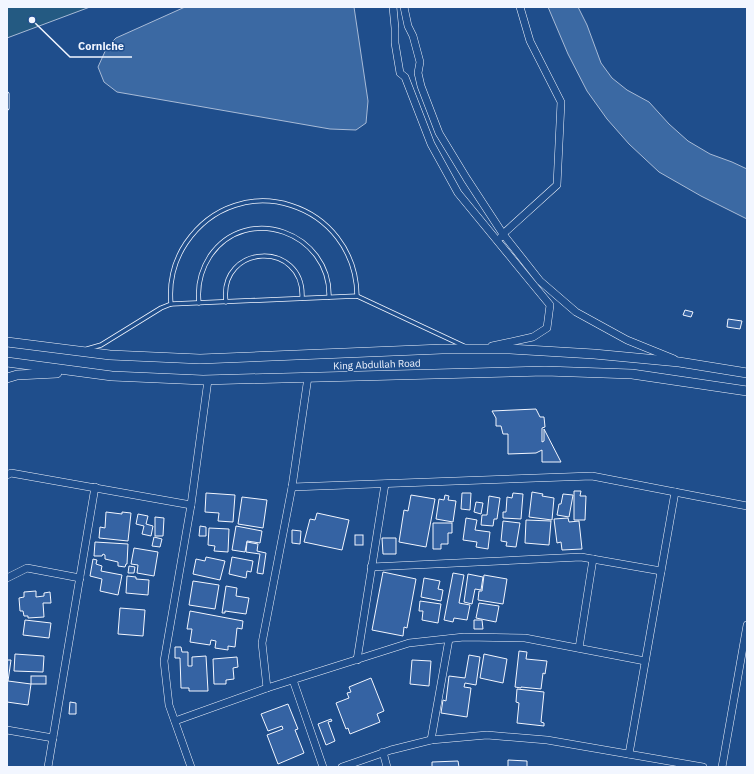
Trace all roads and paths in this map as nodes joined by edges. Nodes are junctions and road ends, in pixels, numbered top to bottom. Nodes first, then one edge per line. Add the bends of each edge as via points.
1 (393, 7) edge
2 (404, 7) edge
3 (520, 7) edge
4 (418, 73) junction
5 (406, 77) junction
6 (7, 94) edge
7 (7, 108) edge
8 (503, 234) junction
9 (508, 240) junction
10 (498, 242) junction
11 (357, 296) junction
12 (329, 297) junction
13 (302, 298) junction
14 (226, 302) junction
15 (199, 303) junction
16 (171, 304) junction
17 (7, 342) edge
18 (468, 348) junction
19 (483, 348) junction
20 (72, 351) junction
21 (7, 362) edge
22 (679, 362) junction
23 (79, 372) junction
24 (747, 373) edge
25 (308, 377) junction
26 (7, 378) edge
27 (208, 380) junction
28 (747, 391) edge
29 (7, 475) edge
30 (385, 484) junction
31 (95, 487) junction
32 (292, 487) junction
33 (675, 492) junction
34 (191, 504) junction
35 (747, 506) edge
36 (593, 559) junction
37 (371, 568) junction
38 (661, 571) junction
39 (7, 578) edge
40 (80, 578) junction
41 (747, 625) edge
42 (449, 639) junction
43 (578, 648) junction
44 (357, 660) junction
45 (645, 661) junction
46 (293, 680) junction
47 (267, 688) junction
48 (175, 721) junction
49 (7, 730) edge
50 (53, 738) junction
51 (430, 740) junction
52 (383, 752) junction
53 (629, 754) junction
54 (48, 767) edge
55 (191, 767) edge
56 (323, 767) edge
57 (342, 767) edge
58 (387, 767) edge
59 (703, 767) edge
60 (722, 767) edge

1 - 5 street via 397,58 400,73
2 - 4 street via 420,62
3 - 8 street via 530,41 561,102 557,185
4 - 5 street
4 - 8 street via 439,133
5 - 10 street via 431,144 458,193
6 - 7 lane
8 - 9 street
8 - 10 street
9 - 10 street
9 - 22 street via 540,281 576,312 627,340
10 - 19 street via 550,305 547,328 533,337
11 - 12 lane
11 - 16 lane via 352,264 340,240 331,230 298,207 259,201 221,211 199,226 190,236 173,272
11 - 18 lane
12 - 13 lane
12 - 15 lane via 326,273 311,249 288,233 261,228 234,236 212,254 200,279
13 - 14 lane
13 - 14 lane via 300,282 292,267 278,258 262,255 246,260 233,270 226,285
14 - 15 lane
15 - 16 lane
16 - 20 lane via 101,345
17 - 20 street, King Abdullah Road
18 - 19 street, King Abdullah Road
18 - 20 street, King Abdullah Road via 200,359
19 - 22 street, King Abdullah Road
21 - 23 street, King Abdullah Road
22 - 24 street, King Abdullah Road
23 - 26 street via 17,375
23 - 27 street, King Abdullah Road
25 - 27 street, King Abdullah Road
25 - 28 street, King Abdullah Road via 546,370 632,374
25 - 32 street
27 - 34 street
29 - 31 street via 11,473
30 - 32 street
30 - 33 street via 592,476
30 - 37 street
31 - 34 street
31 - 40 street
32 - 47 street via 262,643
33 - 35 street
33 - 38 street
34 - 48 street via 164,661 169,705
36 - 37 street via 581,557
36 - 38 street
36 - 43 street
37 - 44 street
38 - 45 street
39 - 40 street via 26,568
40 - 50 street
41 - 60 street
42 - 43 street via 525,638
42 - 44 street via 409,643
42 - 51 street
43 - 45 street
44 - 46 street
45 - 53 street
46 - 47 street
46 - 56 street
47 - 48 street
48 - 55 street
49 - 50 street
50 - 54 street
51 - 52 street
51 - 53 street via 487,735 547,740
52 - 57 street
52 - 58 street
53 - 59 street

